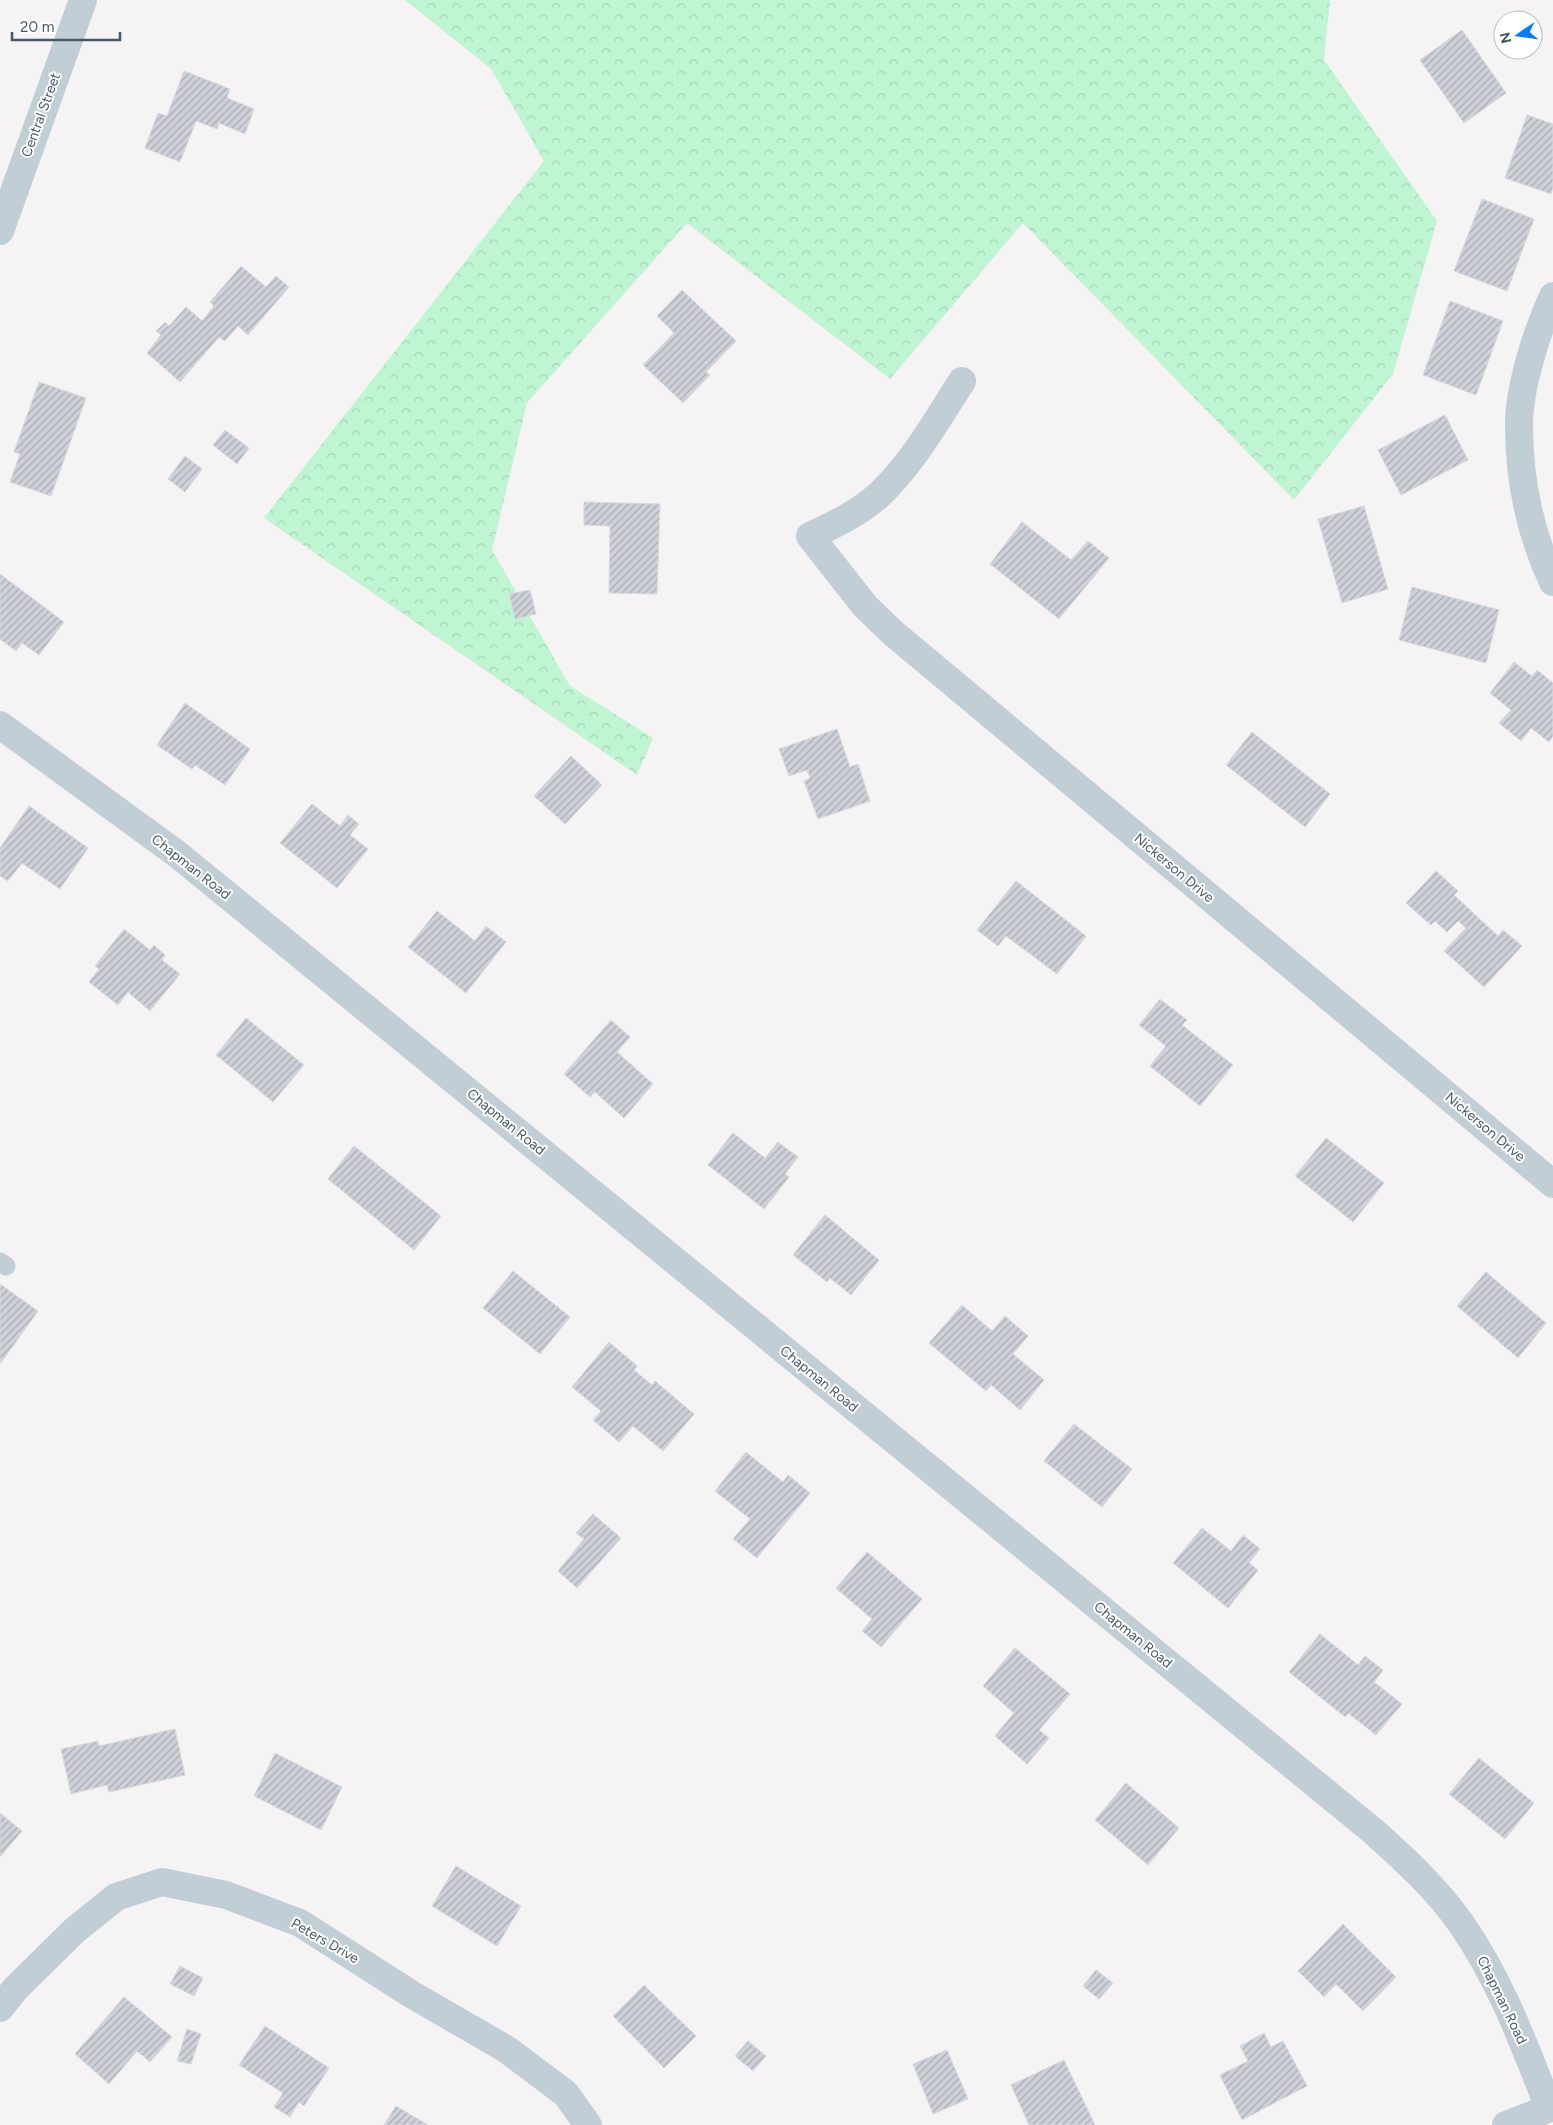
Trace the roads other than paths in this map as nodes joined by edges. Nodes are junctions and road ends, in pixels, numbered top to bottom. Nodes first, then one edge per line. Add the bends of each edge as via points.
1 (83, 0) edge
2 (0, 231) edge
3 (1553, 296) edge
4 (962, 381) dead end
5 (1553, 582) edge
6 (0, 725) edge
7 (1553, 1184) edge
8 (0, 2008) edge
9 (1551, 2107) edge
10 (588, 2125) edge
11 (1506, 2125) edge

1 - 2 street, Central Street
3 - 5 street via 1530,360 1519,424 1524,497 1542,559
4 - 7 street, Nickerson Drive via 906,466 878,496 846,519 810,536 864,606 893,633
6 - 9 street, Chapman Road via 184,861 1373,1831 1416,1870 1460,1922 1493,1975
8 - 10 street, Peters Drive via 75,1930 116,1897 162,1882 226,1895 300,1923 506,2049 566,2094
9 - 11 street

